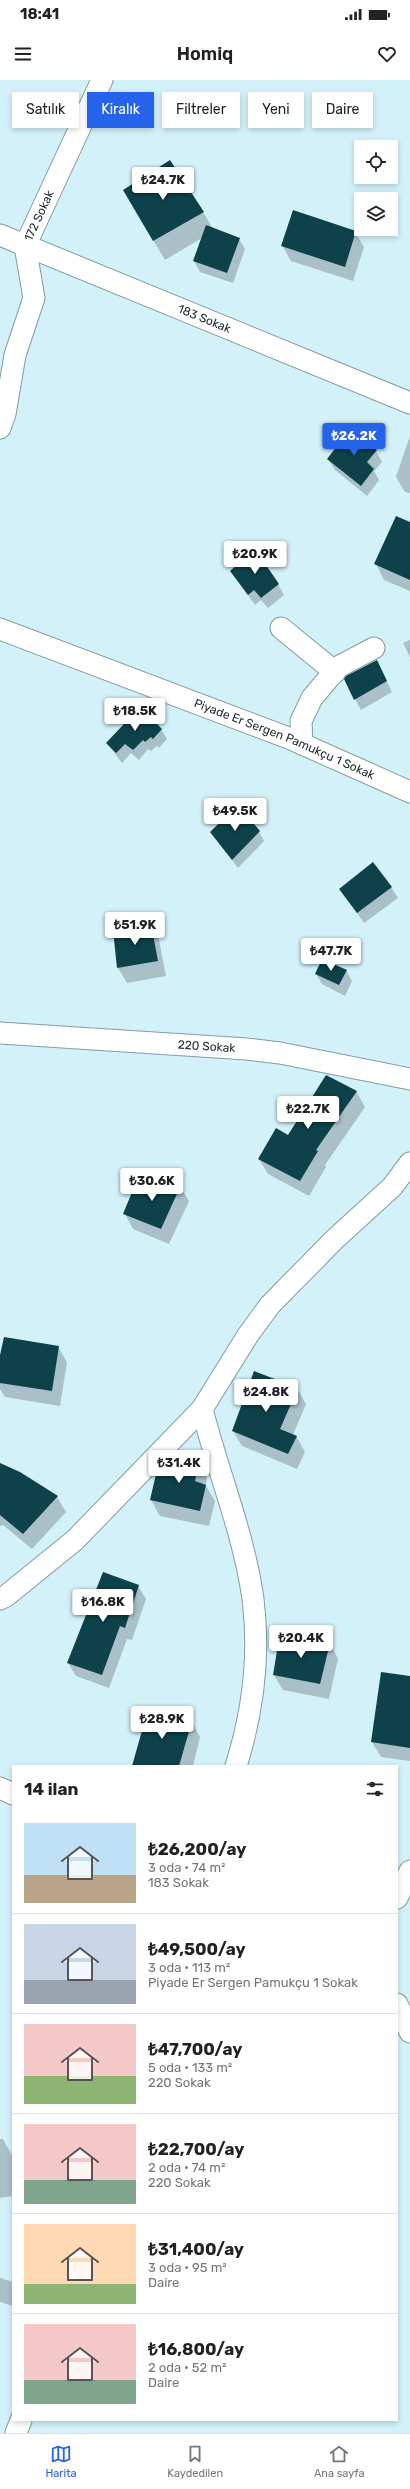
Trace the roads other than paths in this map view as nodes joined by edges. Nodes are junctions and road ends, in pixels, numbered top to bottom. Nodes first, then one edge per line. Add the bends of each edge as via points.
1 (102, 80) edge
2 (0, 235) edge
3 (25, 246) junction
4 (410, 403) edge
5 (0, 428) edge
6 (281, 628) dead end
7 (0, 629) edge
8 (374, 648) dead end
9 (335, 672) junction
10 (302, 744) junction
11 (410, 792) edge
12 (0, 1033) edge
13 (410, 1079) edge
14 (410, 1163) edge
15 (202, 1409) junction
16 (0, 1599) edge
17 (236, 1765) edge
18 (0, 1788) edge
19 (12, 1794) edge
20 (410, 1871) edge
21 (398, 1896) edge
22 (398, 2006) edge
23 (410, 2032) edge
24 (21, 2421) edge
25 (16, 2433) edge

1 - 3 street, 172 Sokak
2 - 3 street, 183 Sokak
3 - 4 street, 183 Sokak
3 - 5 street, 172 Sokak via 34,298 15,355 5,414
6 - 9 street
7 - 10 street, Piyade Er Sergen Pamukçu 1 Sokak
8 - 9 street via 338,667
9 - 10 street via 312,698 301,721
10 - 11 street, Piyade Er Sergen Pamukçu 1 Sokak
12 - 13 street, 220 Sokak via 274,1052
14 - 15 street via 392,1187 334,1239 270,1305
15 - 16 street via 75,1540
15 - 17 street via 243,1552 252,1598 256,1644 252,1701
18 - 19 street
20 - 21 street
22 - 23 street
24 - 25 street

